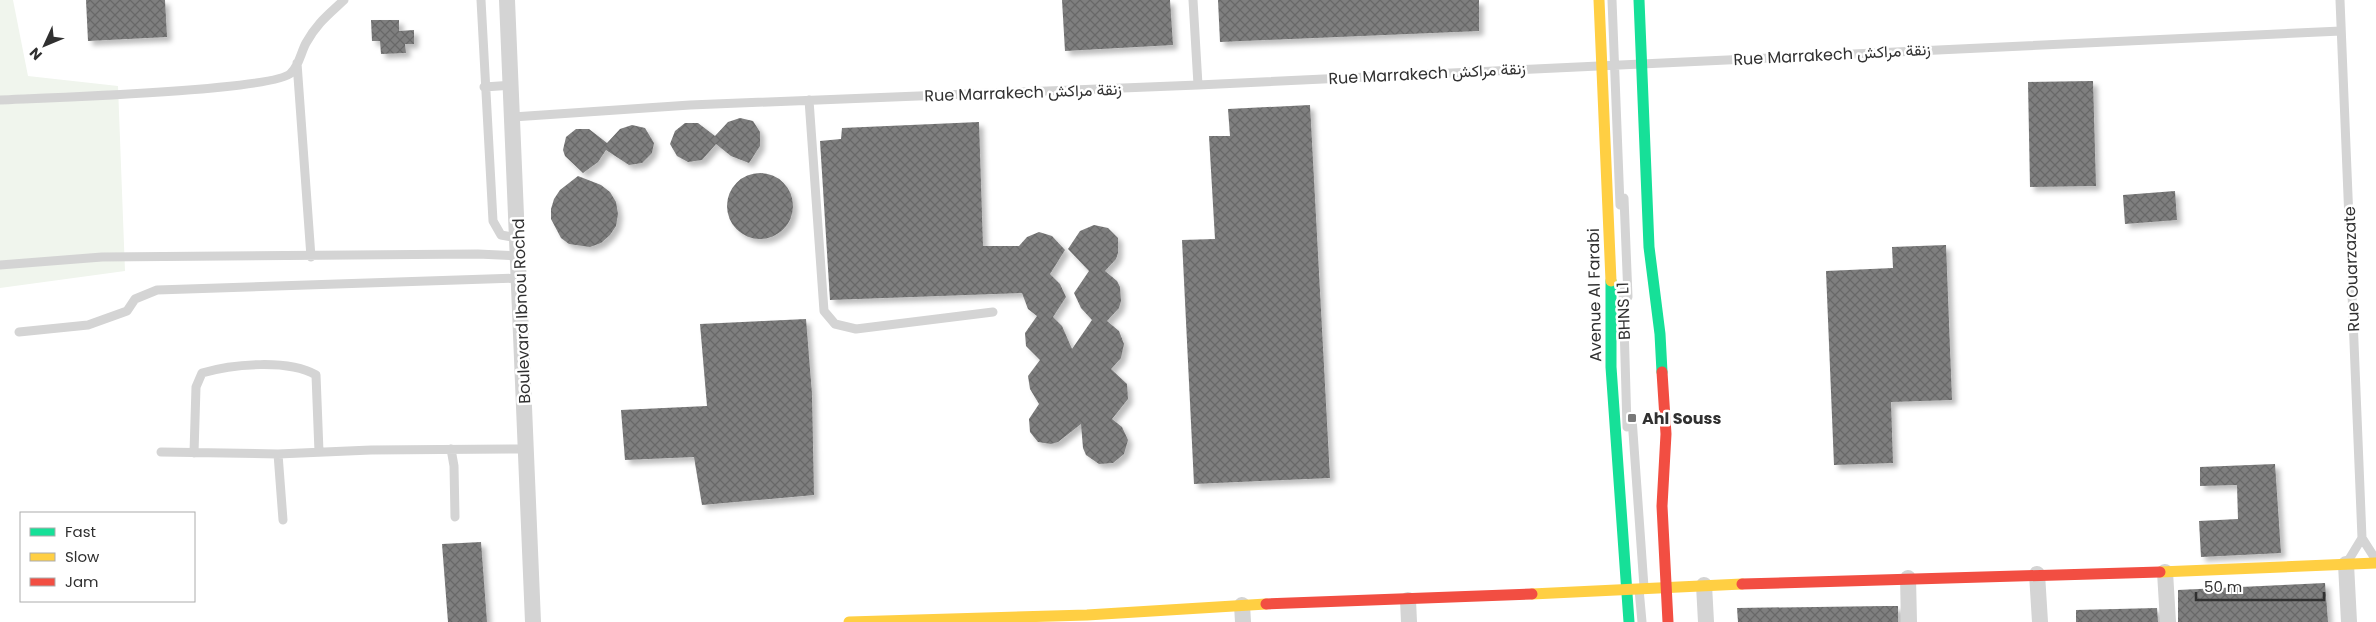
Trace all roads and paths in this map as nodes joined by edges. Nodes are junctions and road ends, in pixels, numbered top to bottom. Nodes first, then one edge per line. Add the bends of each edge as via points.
1 (344, 0) edge
2 (481, 0) edge
3 (507, 0) edge
4 (1193, 0) edge
5 (1599, 0) edge
6 (1612, 0) edge
7 (1616, 0) edge
8 (1639, 0) edge
9 (2340, 0) edge
10 (2341, 30) junction
11 (297, 63) junction
12 (1642, 63) junction
13 (1617, 64) junction
14 (1603, 65) junction
15 (512, 85) junction
16 (1198, 85) junction
17 (484, 87) junction
18 (0, 100) edge
19 (809, 100) junction
20 (513, 117) junction
21 (518, 238) junction
22 (519, 256) junction
23 (311, 257) junction
24 (0, 264) edge
25 (520, 278) junction
26 (993, 312) dead end
27 (19, 332) dead end
28 (451, 449) junction
29 (527, 449) junction
30 (161, 452) dead end
31 (319, 452) junction
32 (194, 453) junction
33 (278, 454) junction
34 (455, 518) dead end
35 (283, 520) dead end
36 (2362, 538) junction
37 (2376, 562) edge
38 (2346, 564) junction
39 (2166, 572) junction
40 (2037, 574) junction
41 (1908, 578) junction
42 (1704, 585) junction
43 (1626, 588) junction
44 (1642, 588) junction
45 (1666, 588) junction
46 (1408, 600) junction
47 (1242, 605) junction
48 (1088, 618) edge
49 (533, 622) edge
50 (849, 622) edge
51 (914, 622) edge
52 (1243, 622) edge
53 (1408, 622) edge
54 (1629, 622) edge
55 (1642, 622) edge
56 (1648, 622) edge
57 (1668, 622) edge
58 (1706, 622) edge
59 (1909, 622) edge
60 (2040, 622) edge
61 (2168, 622) edge
62 (2349, 622) edge

1 - 11 lane via 323,17
2 - 17 lane
3 - 15 street, Boulevard Ibnou Rochd
4 - 16 lane
5 - 14 street, Avenue Al Farabi
6 - 13 lane, BHNS L1
7 - 13 lane, BHNS L1
8 - 12 street
9 - 10 lane, Rue Ouarzazate
10 - 12 lane, Rue Marrakech زنقة مراكش
10 - 36 lane, Rue Ouarzazate
11 - 18 lane via 291,73 281,79 225,88
11 - 23 lane
12 - 13 lane, Rue Marrakech زنقة مراكش
12 - 45 street via 1649,246 1660,334 1666,434 1662,506
13 - 14 lane, Rue Marrakech زنقة مراكش
13 - 44 lane, BHNS L1 via 1631,503
14 - 16 lane, Rue Marrakech زنقة مراكش
14 - 43 street, Avenue Al Farabi via 1611,275 1610,367
15 - 17 lane
15 - 20 street, Boulevard Ibnou Rochd
16 - 19 lane, Rue Marrakech زنقة مراكش
17 - 21 lane via 493,221 502,235
19 - 20 lane, Rue Marrakech زنقة مراكش
19 - 26 lane via 824,311 835,324 856,328
20 - 21 street, Boulevard Ibnou Rochd
21 - 22 street, Boulevard Ibnou Rochd
22 - 23 lane
22 - 25 street, Boulevard Ibnou Rochd
23 - 24 lane via 102,256
25 - 27 lane via 156,290 135,299 127,311 88,325
25 - 29 street, Boulevard Ibnou Rochd
28 - 29 lane
28 - 31 lane
28 - 34 lane
29 - 49 street, Boulevard Ibnou Rochd
30 - 32 lane
31 - 32 lane via 316,375 285,365 219,368 202,372 196,387
31 - 33 lane
32 - 33 lane
33 - 35 lane
36 - 37 lane, Rue Ouarzazate
36 - 38 lane
37 - 38 street
38 - 39 street
38 - 62 street
39 - 40 street
39 - 61 street
40 - 41 street
40 - 60 street
41 - 42 street
41 - 59 street
42 - 45 street
42 - 58 street
43 - 44 street
43 - 46 street
43 - 54 street, Avenue Al Farabi
44 - 45 street
44 - 55 lane, BHNS L1
44 - 56 lane, BHNS L1
45 - 57 street
46 - 47 street
46 - 53 street
47 - 48 street
47 - 52 street
48 - 51 street
50 - 51 street

